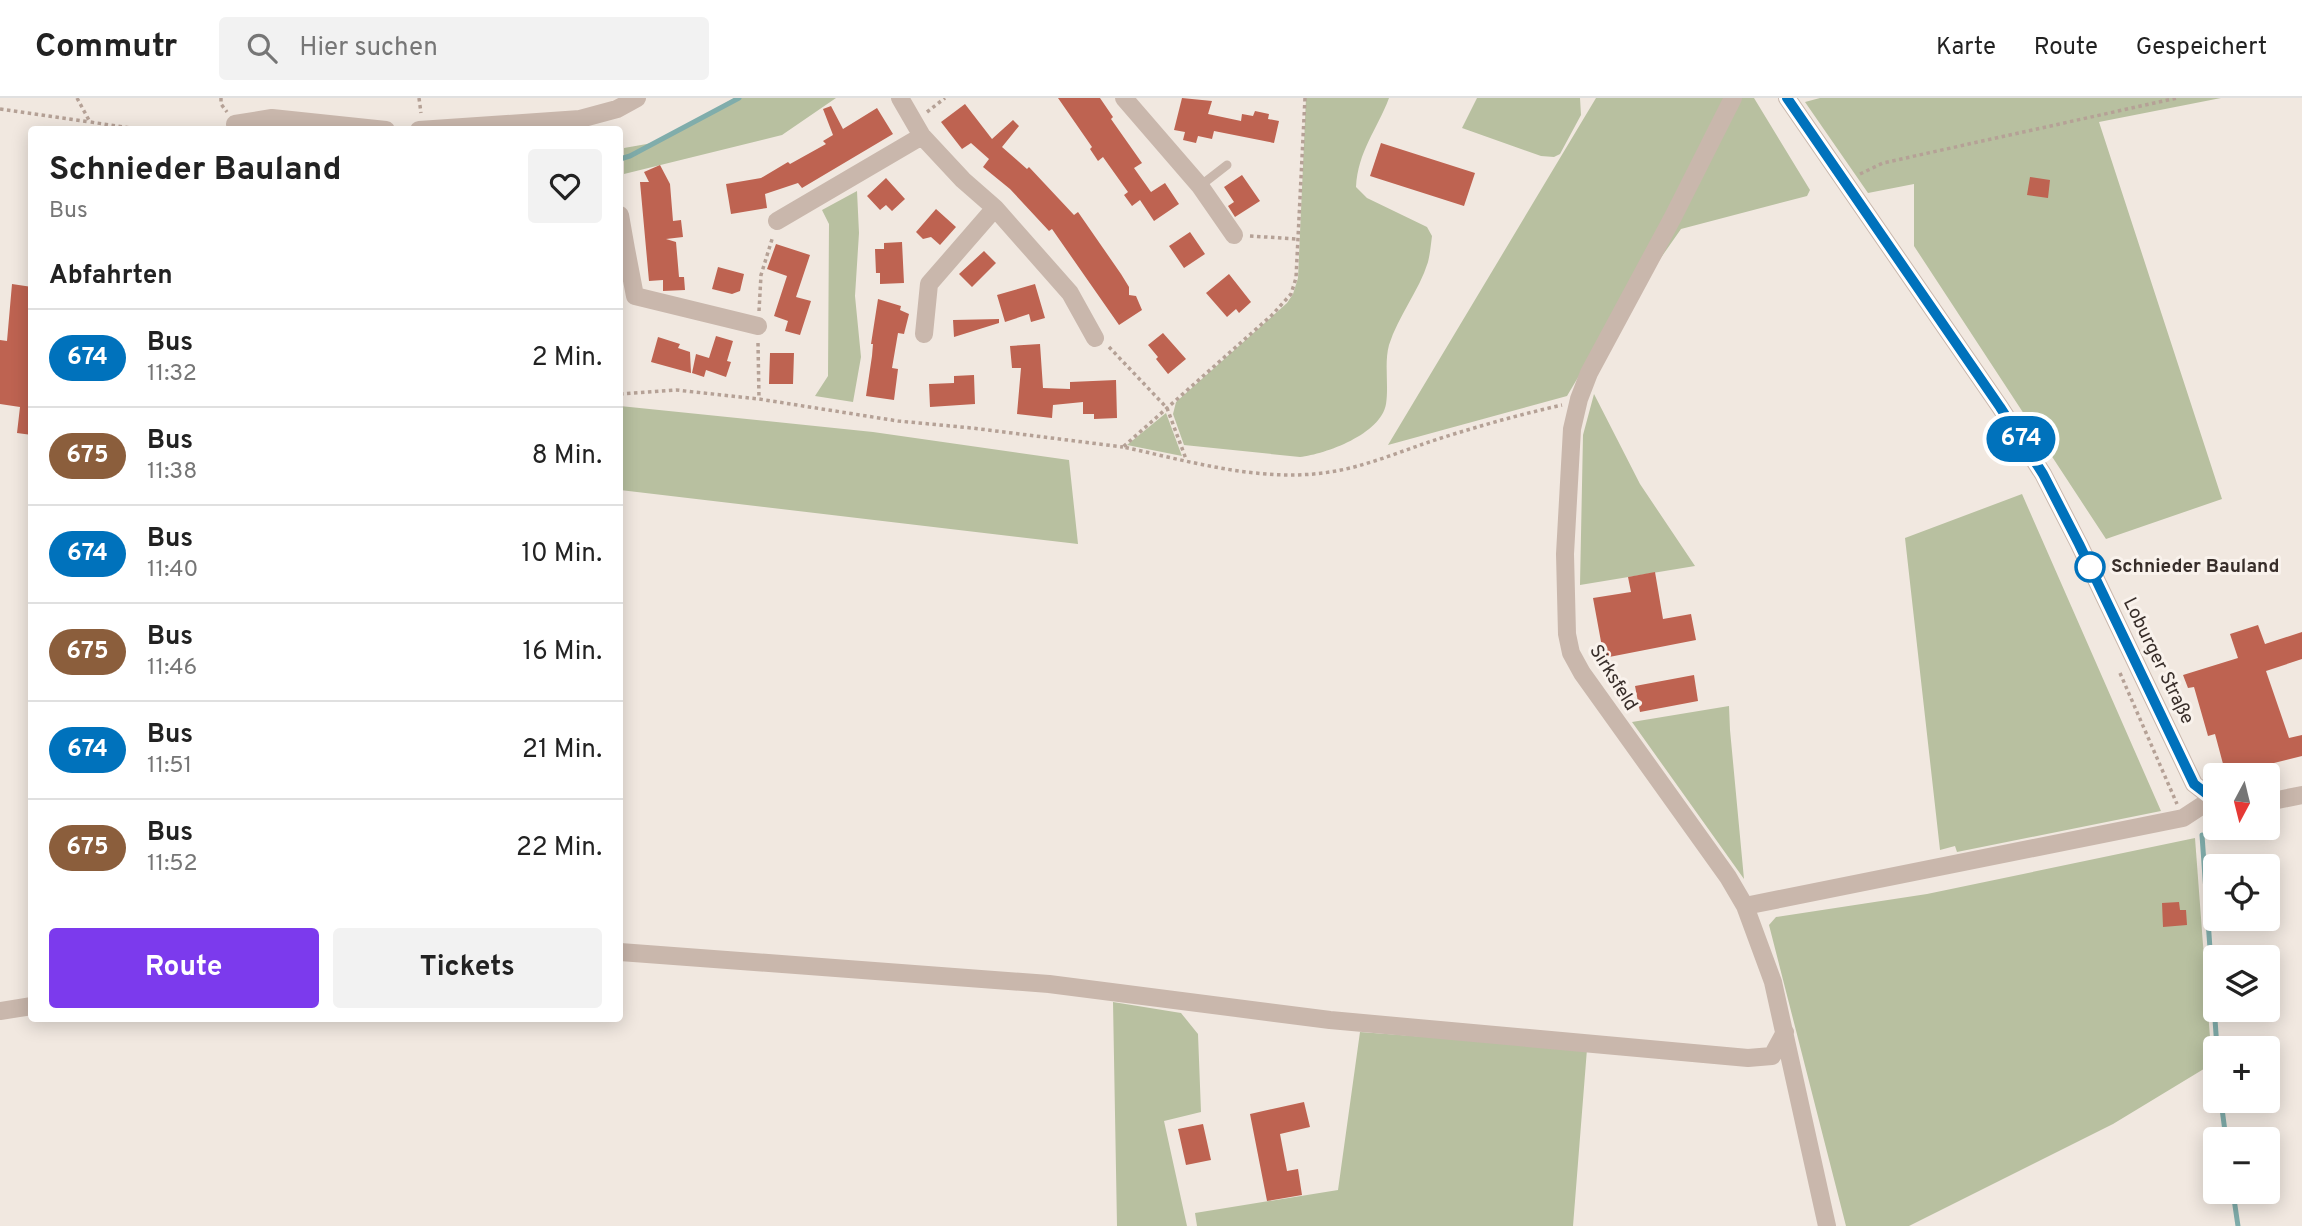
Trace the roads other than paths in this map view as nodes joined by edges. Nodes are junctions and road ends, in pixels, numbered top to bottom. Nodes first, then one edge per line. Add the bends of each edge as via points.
1 (637, 98) edge
2 (900, 98) edge
3 (1124, 98) edge
4 (1733, 98) edge
5 (1787, 98) edge
6 (606, 121) edge
7 (235, 124) dead end
8 (348, 126) edge
9 (478, 126) edge
10 (922, 136) junction
11 (1227, 165) dead end
12 (1200, 186) junction
13 (995, 208) junction
14 (777, 221) road end
15 (1234, 235) road end
16 (623, 251) edge
17 (758, 327) road end
18 (924, 334) dead end
19 (1096, 338) road end
20 (2203, 791) edge
21 (2302, 795) edge
22 (2280, 800) edge
23 (2203, 806) edge
24 (1745, 906) junction
25 (623, 953) edge
26 (28, 1007) edge
27 (0, 1011) edge
28 (1785, 1032) junction
29 (1827, 1226) edge

1 - 6 street
2 - 10 street
3 - 12 street
4 - 24 street, Sirksfeld via 1579,399 1572,429 1566,518 1565,613 1571,653 1595,693
5 - 20 street, Loburger Straße via 2043,474 2194,784
6 - 9 street
7 - 8 street via 272,118
10 - 13 street
10 - 14 street
11 - 12 lane
12 - 15 street
13 - 18 street via 929,284
13 - 19 street via 1070,293
16 - 17 street via 635,296
21 - 22 street
23 - 24 street, Loburger Straße via 2183,818
24 - 28 street, Sirksfeld via 1773,982
25 - 28 street via 1049,985 1330,1020 1748,1058 1772,1056
26 - 27 street
28 - 29 street, Sirksfeld

